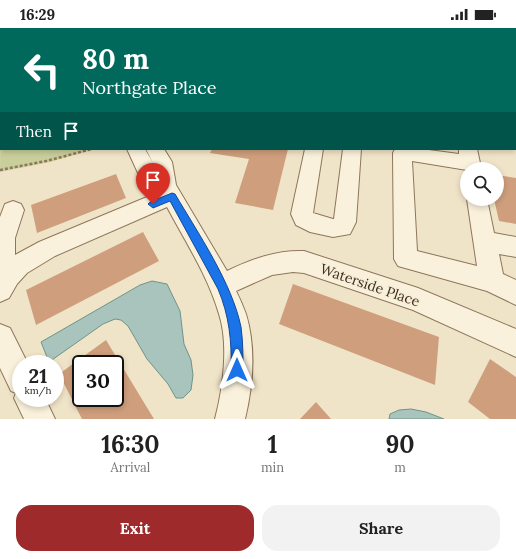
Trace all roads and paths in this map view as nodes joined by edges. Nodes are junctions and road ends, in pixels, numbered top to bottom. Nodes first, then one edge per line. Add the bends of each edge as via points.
1 (88, 150) edge
2 (136, 150) edge
3 (156, 150) edge
4 (314, 150) edge
5 (352, 150) edge
6 (470, 160) edge
7 (0, 170) edge
8 (169, 191) junction
9 (478, 206) edge
10 (14, 210) dead end
11 (485, 241) junction
12 (516, 247) edge
13 (16, 268) junction
14 (492, 281) junction
15 (222, 286) junction
16 (0, 290) edge
17 (516, 293) edge
18 (0, 338) edge
19 (516, 343) edge
20 (12, 363) edge
21 (34, 407) edge
22 (40, 419) edge
23 (230, 419) edge

1 - 7 path
2 - 8 street via 145,168
3 - 8 street via 162,162
4 - 5 street via 302,214 304,220 310,223 338,229 345,222
6 - 14 street via 402,153 406,259
8 - 13 street via 47,249
8 - 15 street
9 - 11 street
10 - 13 street via 4,238 2,258
11 - 12 street
11 - 14 street
13 - 16 street
14 - 17 street
15 - 19 street, Waterside Place via 265,266 286,261 304,262 418,300
15 - 23 street via 233,315 237,343 237,380
18 - 20 street
21 - 22 street

